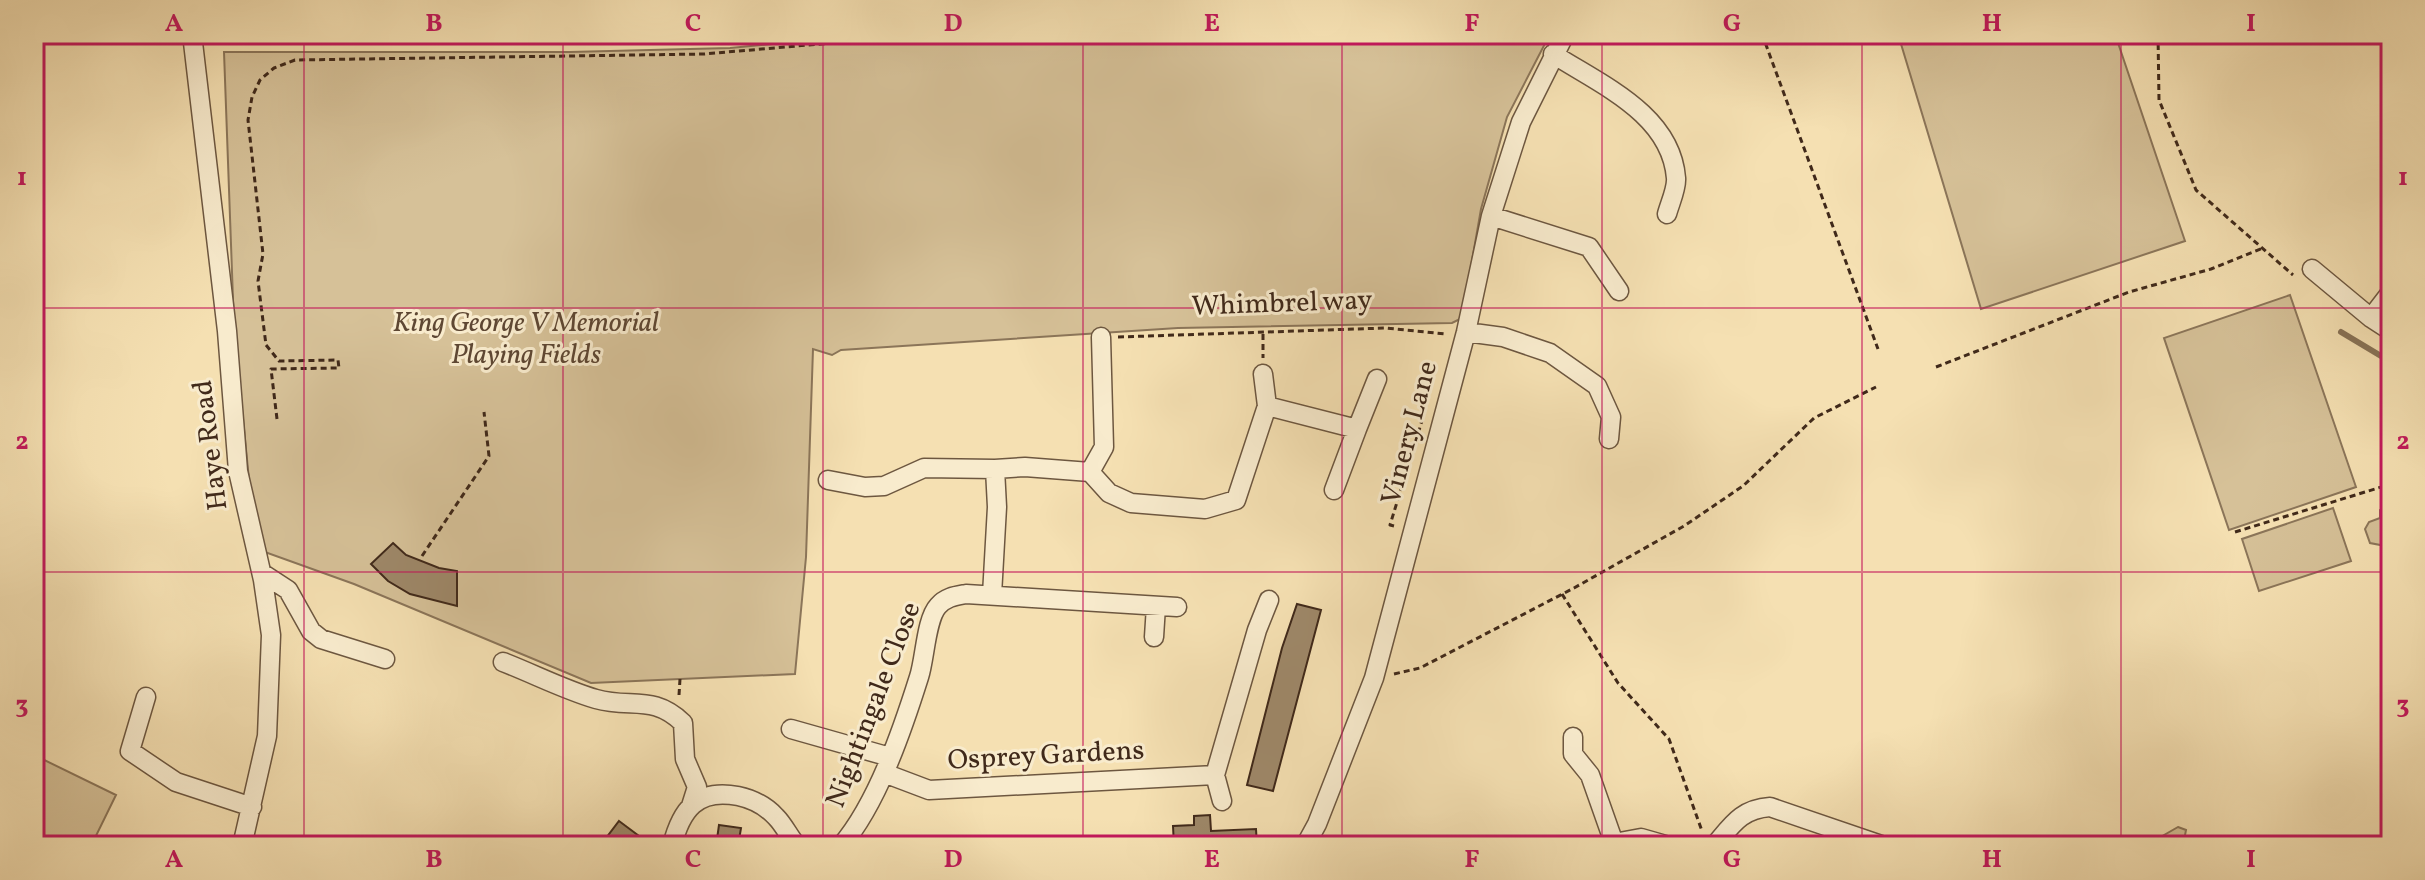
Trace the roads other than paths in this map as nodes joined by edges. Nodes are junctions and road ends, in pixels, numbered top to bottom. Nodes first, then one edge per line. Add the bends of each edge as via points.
1 (192, 34) edge
2 (1565, 34) edge
3 (1553, 54) junction
4 (1667, 214) dead end
5 (1491, 216) junction
6 (2304, 273) road end
7 (1619, 291) dead end
8 (2391, 292) edge
9 (2371, 318) junction
10 (2391, 331) edge
11 (1466, 334) junction
12 (1101, 337) road end
13 (1263, 374) road end
14 (1377, 379) dead end
15 (1267, 406) junction
16 (1357, 429) junction
17 (1609, 439) dead end
18 (995, 469) junction
19 (1090, 472) junction
20 (828, 480) dead end
21 (1334, 490) dead end
22 (262, 573) junction
23 (992, 595) junction
24 (1269, 600) dead end
25 (1156, 606) junction
26 (1177, 607) dead end
27 (1154, 637) dead end
28 (385, 659) dead end
29 (503, 662) dead end
30 (146, 697) dead end
31 (791, 729) dead end
32 (1573, 737) dead end
33 (887, 765) junction
34 (1215, 775) junction
35 (1222, 801) dead end
36 (691, 806) junction
37 (252, 807) junction
38 (1709, 839) edge
39 (1610, 844) edge
40 (796, 845) edge
41 (242, 846) edge
42 (672, 846) edge
43 (841, 846) edge
44 (1305, 846) edge
45 (1669, 846) edge
46 (1884, 846) edge

1 - 22 street, Haye Road via 238,471
2 - 3 street, Vinery Lane
3 - 4 street via 1641,110 1664,140 1677,179
3 - 5 street, Vinery Lane via 1521,122
5 - 7 street via 1589,247
5 - 11 street, Vinery Lane
6 - 9 street
8 - 9 street
9 - 10 street
11 - 17 street via 1503,337 1550,353 1597,386 1611,417
11 - 44 street, Vinery Lane via 1374,678
12 - 19 street via 1104,447
13 - 15 street
14 - 16 street
15 - 16 street
15 - 19 street via 1236,500 1205,509 1131,503 1109,493
16 - 21 street
18 - 19 street
18 - 20 street via 924,468 884,486
18 - 23 street
22 - 28 street via 288,590 321,639
22 - 37 street, Haye Road via 271,635 270,693
23 - 25 street, Nightingale Close
23 - 33 street, Nightingale Close via 950,597 936,607 919,676
24 - 34 street
25 - 26 street, Nightingale Close
25 - 27 street
29 - 36 street via 598,700 671,711 683,723 685,759 697,787
30 - 37 street via 130,751 176,782
31 - 33 street, Osprey Gardens
32 - 39 street via 1573,754 1590,775
33 - 34 street, Osprey Gardens via 929,790
33 - 43 street, Nightingale Close via 859,825
34 - 35 street
36 - 40 street via 704,797 725,794 753,799 775,815
36 - 42 street via 678,823
37 - 41 street, Haye Road
38 - 46 street via 1753,808 1770,807
39 - 45 street via 1641,838

